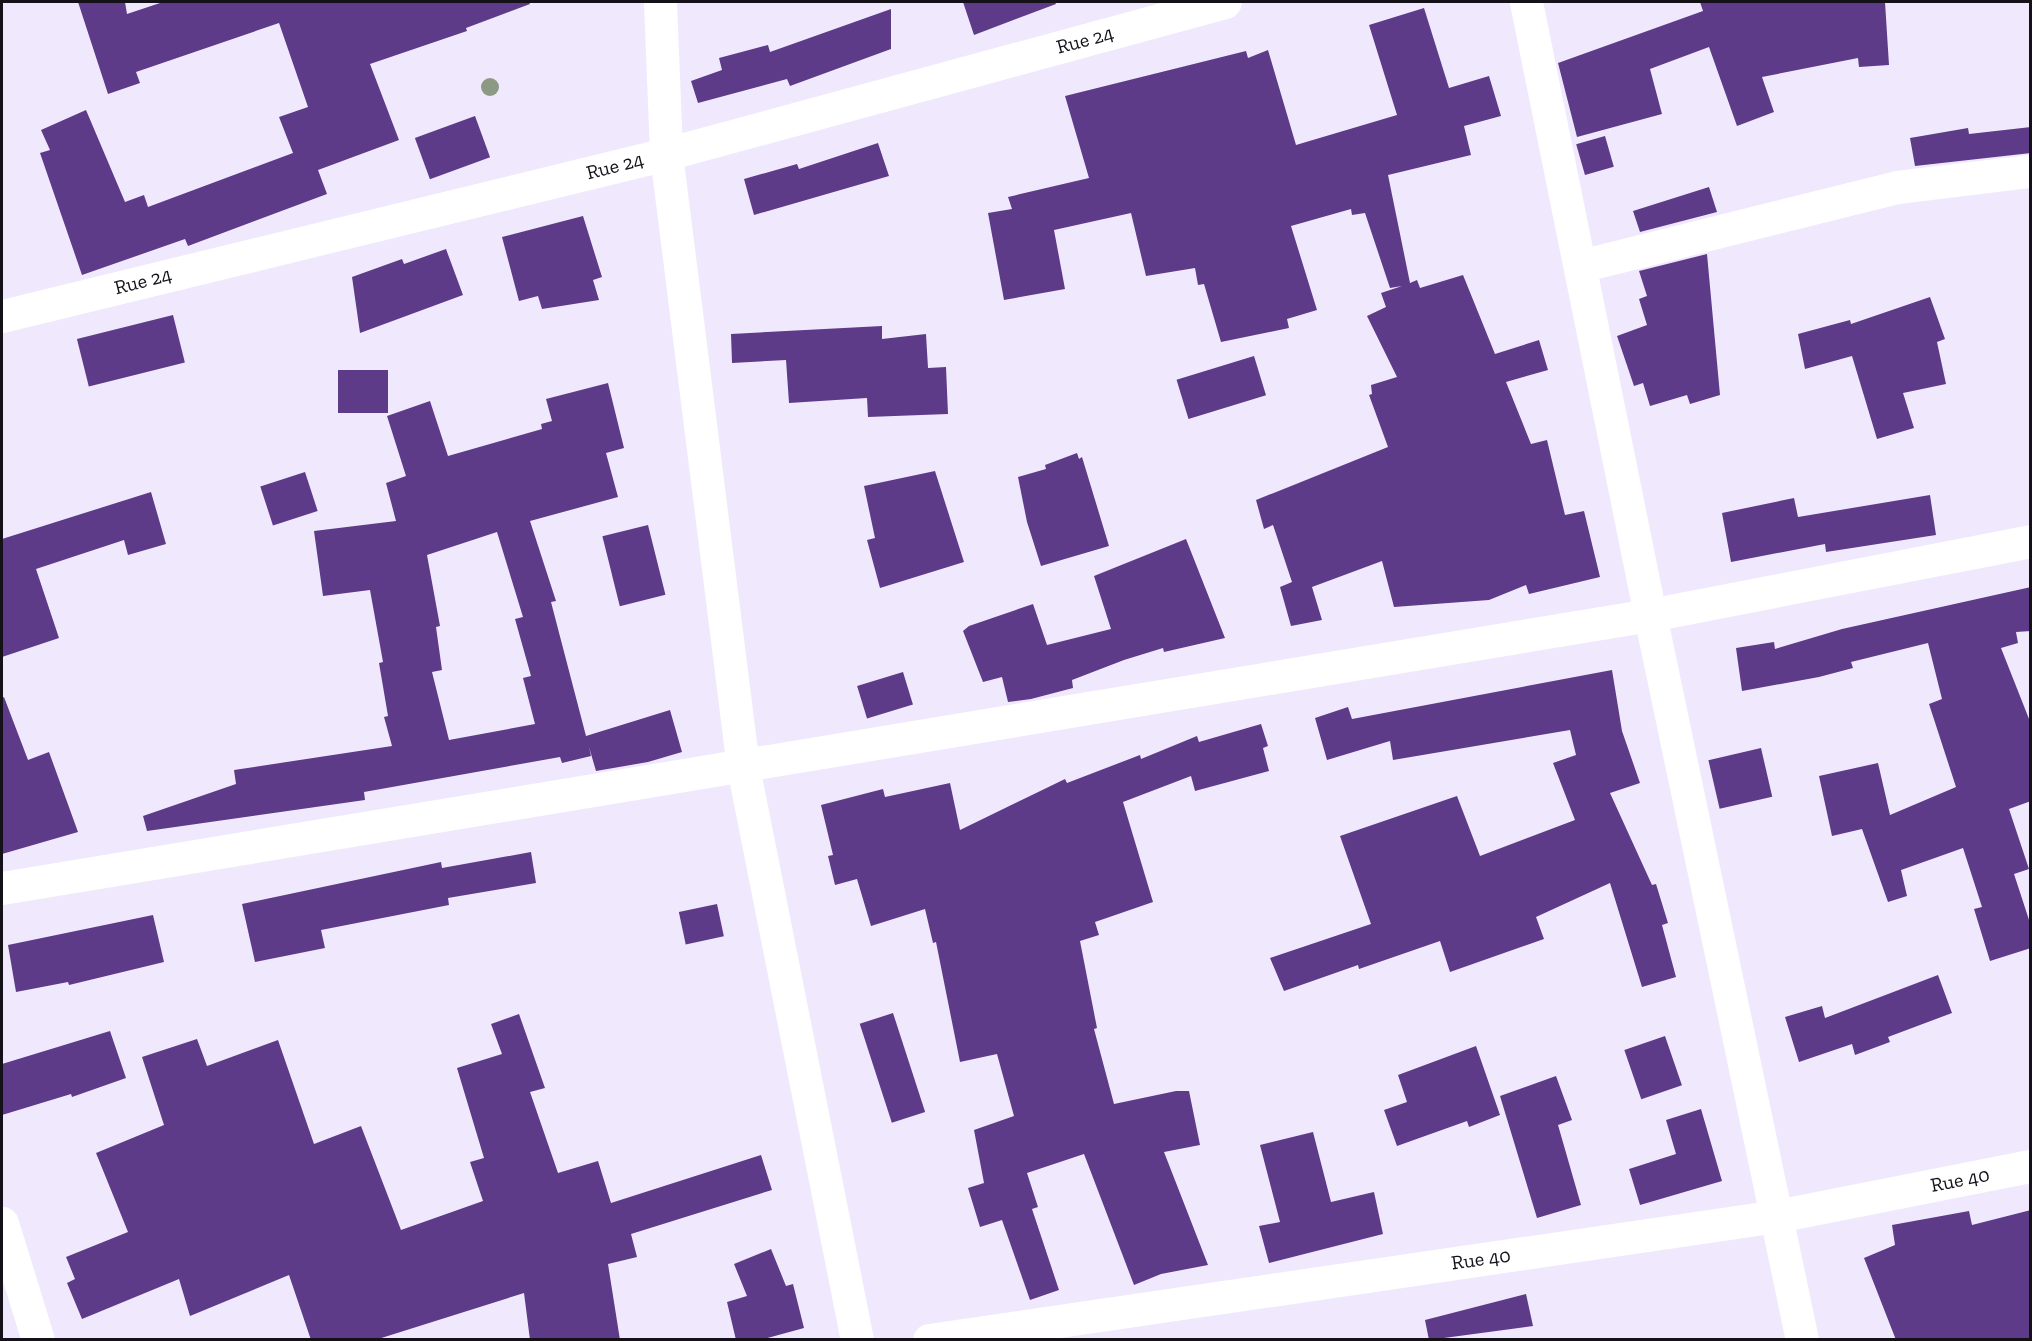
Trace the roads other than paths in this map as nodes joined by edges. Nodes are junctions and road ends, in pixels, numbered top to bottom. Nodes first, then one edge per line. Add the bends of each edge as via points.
1 (660, 2) edge
2 (1225, 2) edge
3 (1526, 2) edge
4 (666, 154) junction
5 (2031, 171) edge
6 (1580, 266) junction
7 (2, 316) edge
8 (2031, 541) edge
9 (1650, 615) junction
10 (743, 767) junction
11 (2, 888) edge
12 (2031, 1167) edge
13 (1777, 1216) junction
14 (2, 1223) edge
15 (38, 1340) edge
16 (857, 1340) edge
17 (929, 1340) edge
18 (1802, 1340) edge

1 - 4 street
2 - 4 street, Rue 24
3 - 6 street
4 - 7 street, Rue 24
4 - 10 street
5 - 6 street via 1897,187
6 - 9 street
8 - 9 street
9 - 10 street
9 - 13 street
10 - 11 street
10 - 16 street
12 - 13 street, Rue 40
13 - 17 street, Rue 40
13 - 18 street
14 - 15 street

